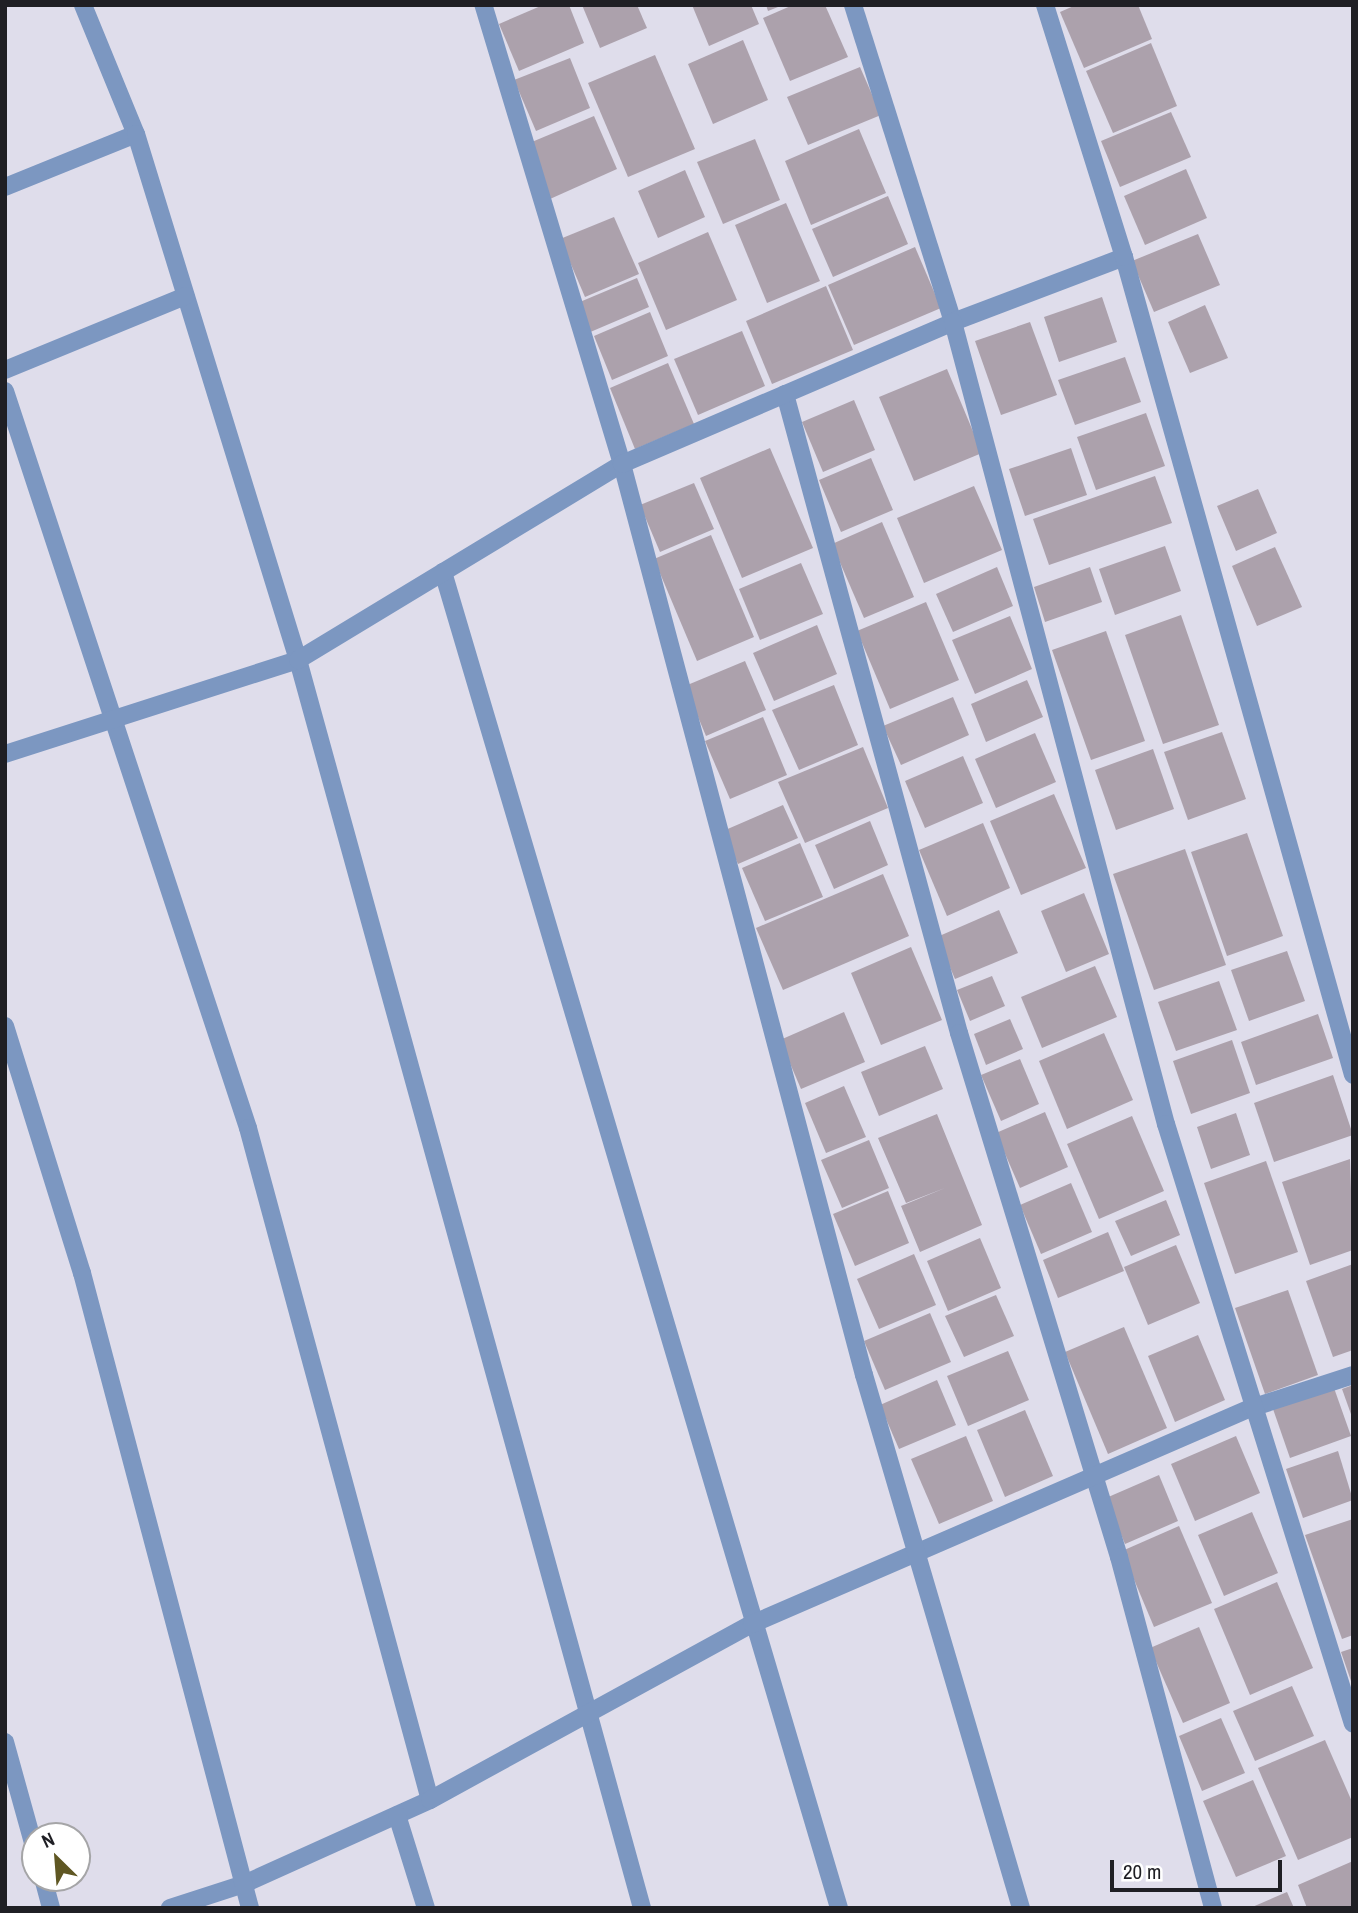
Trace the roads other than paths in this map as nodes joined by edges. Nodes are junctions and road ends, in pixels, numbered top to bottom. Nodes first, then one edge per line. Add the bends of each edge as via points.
1 (83, 5) edge
2 (483, 5) edge
3 (853, 5) edge
4 (1045, 5) edge
5 (136, 134) junction
6 (5, 187) edge
7 (1124, 257) junction
8 (186, 296) junction
9 (953, 322) junction
10 (5, 370) edge
11 (5, 391) edge
12 (785, 394) junction
13 (622, 464) junction
14 (443, 572) junction
15 (298, 660) junction
16 (116, 718) junction
17 (5, 754) edge
18 (5, 1026) edge
19 (1353, 1075) edge
20 (1353, 1375) edge
21 (1251, 1408) junction
22 (1094, 1474) junction
23 (916, 1553) junction
24 (752, 1624) junction
25 (586, 1711) junction
26 (1353, 1724) edge
27 (5, 1742) edge
28 (430, 1800) junction
29 (397, 1815) junction
30 (27, 1822) edge
31 (244, 1884) junction
32 (170, 1908) edge
33 (250, 1908) edge
34 (426, 1908) edge
35 (642, 1908) edge
36 (839, 1908) edge
37 (1021, 1908) edge
38 (1213, 1908) edge

1 - 5 street
2 - 13 street
3 - 9 street
4 - 7 street
5 - 6 street
5 - 8 street
7 - 9 street
7 - 19 street
8 - 10 street
8 - 15 street
9 - 12 street
9 - 21 street via 1166,1124
11 - 16 street
12 - 13 street
12 - 22 street via 959,1033
13 - 14 street
13 - 23 street via 863,1376
14 - 15 street
14 - 24 street
15 - 16 street
15 - 25 street
16 - 17 street
16 - 28 street via 248,1128
18 - 31 street via 82,1273
20 - 21 street
21 - 22 street
21 - 26 street
22 - 23 street
22 - 38 street
23 - 24 street
23 - 37 street
24 - 25 street
24 - 36 street
25 - 28 street
25 - 35 street
27 - 30 street
28 - 29 street
29 - 31 street
29 - 34 street
31 - 32 street
31 - 33 street

